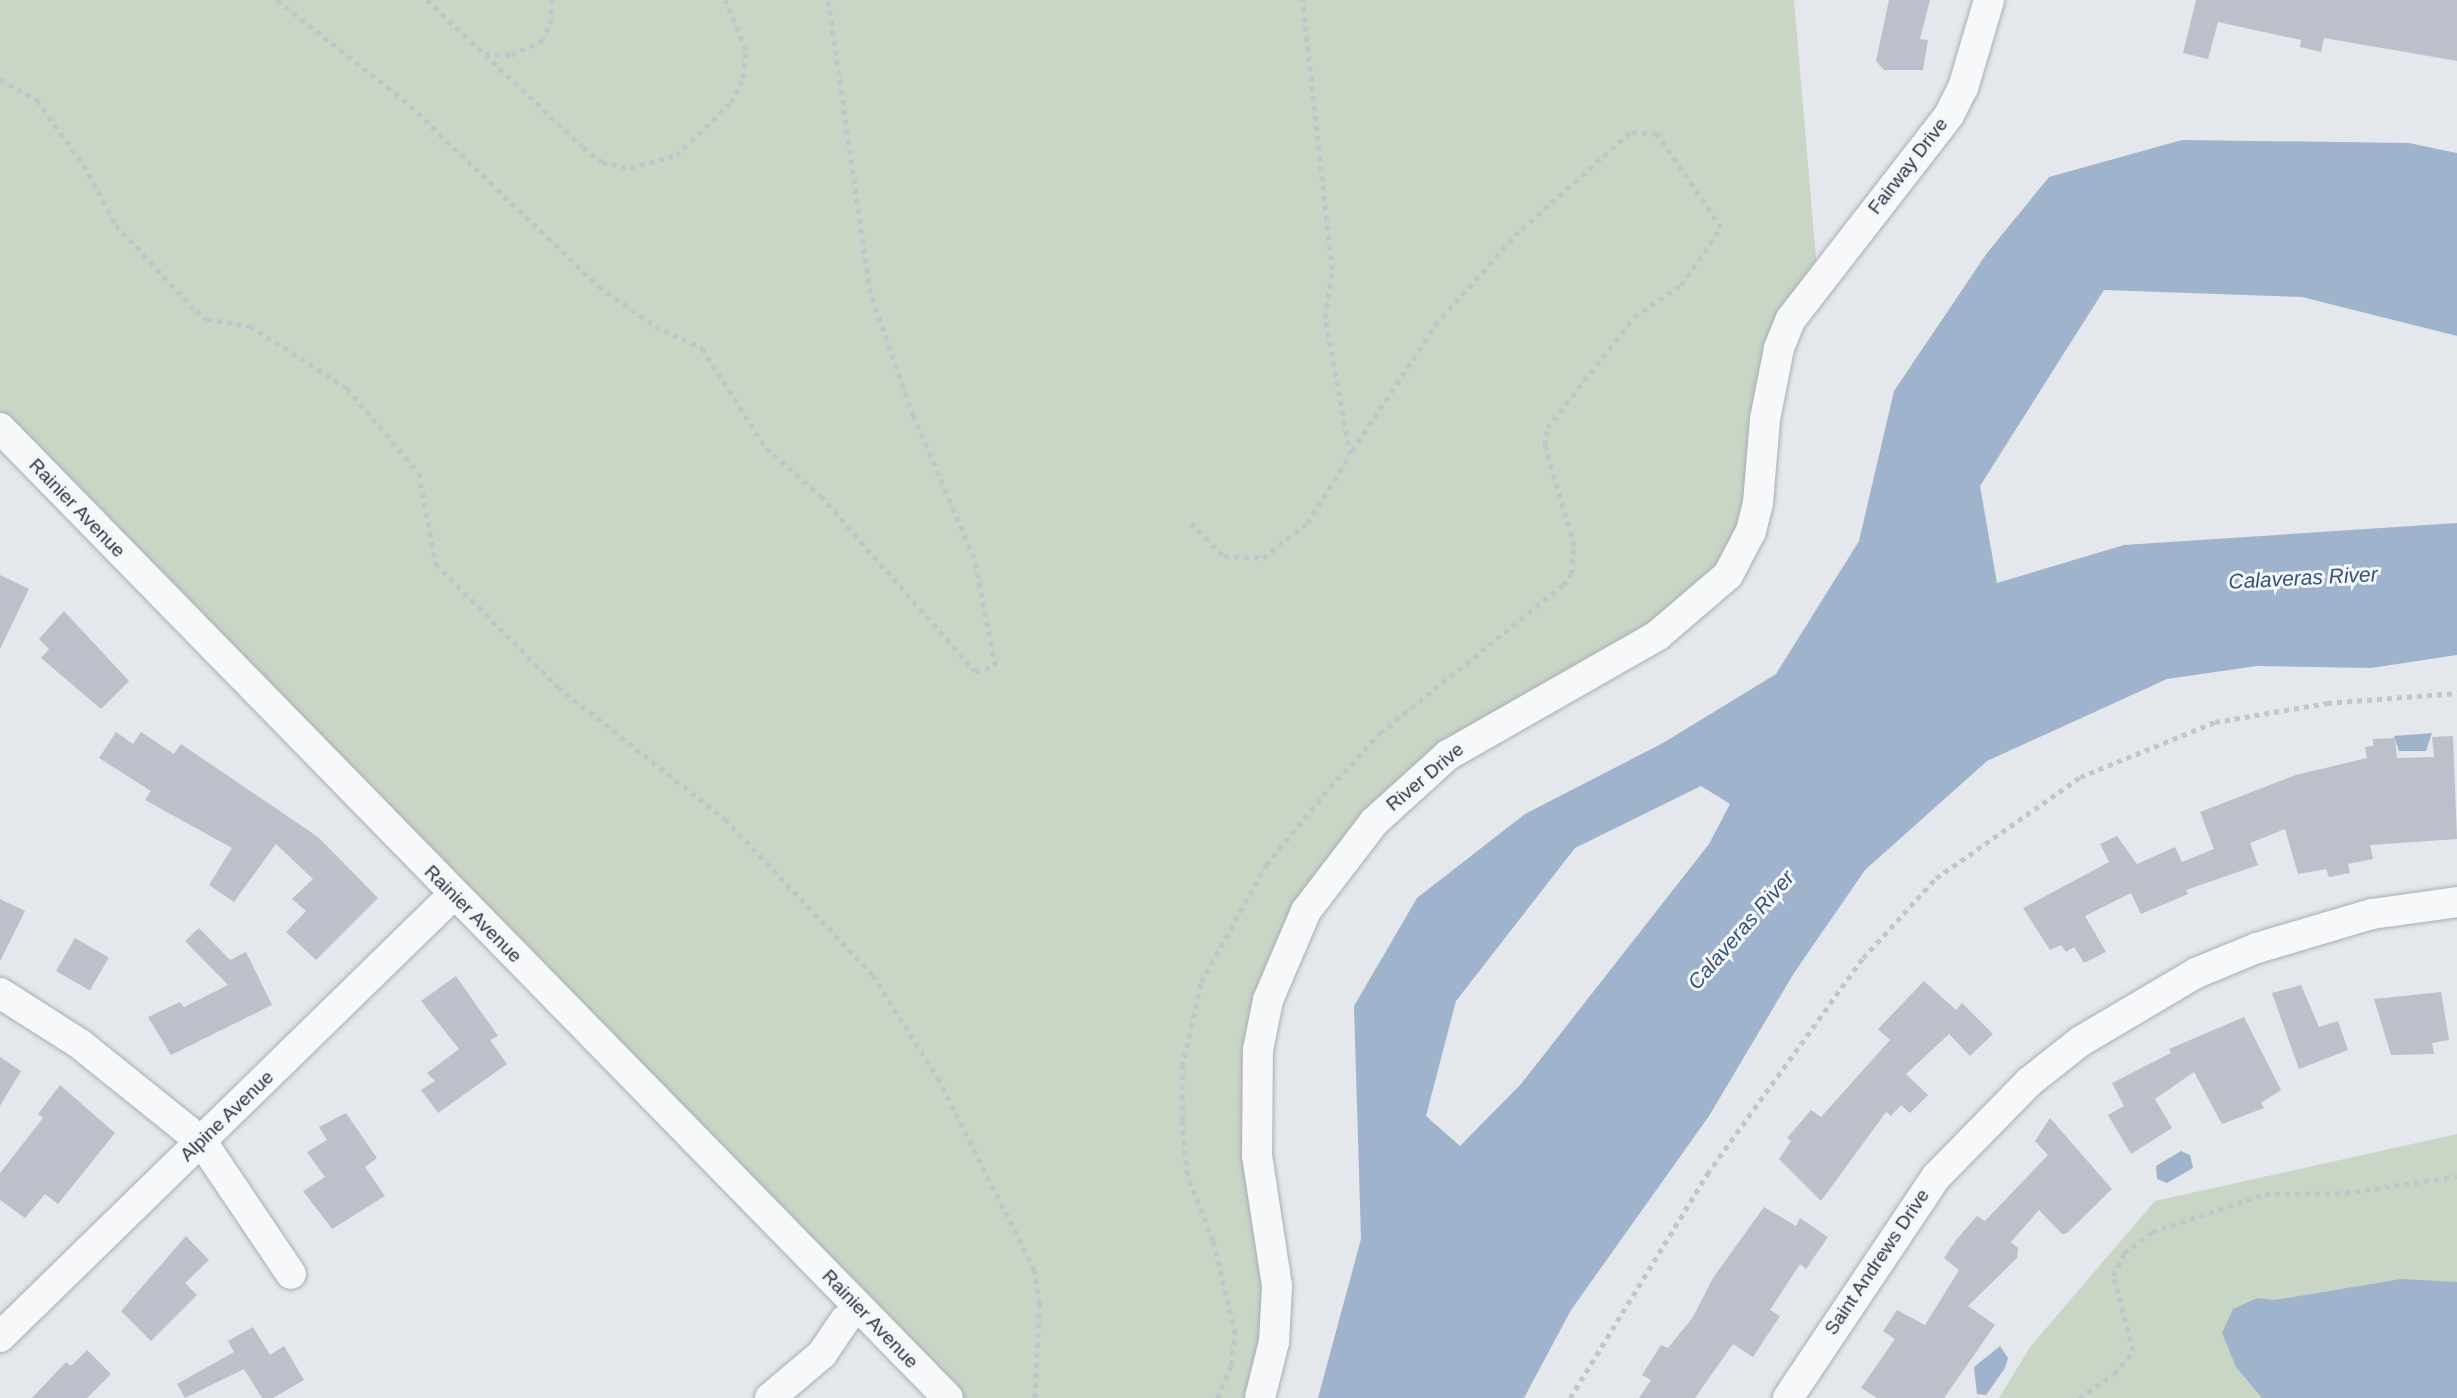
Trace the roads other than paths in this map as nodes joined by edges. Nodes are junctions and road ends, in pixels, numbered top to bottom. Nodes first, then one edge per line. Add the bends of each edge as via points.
1 (1989, 0) edge
2 (1818, 282) joint
3 (0, 428) edge
4 (454, 894) junction
5 (2457, 902) edge
6 (0, 993) edge
7 (202, 1142) junction
8 (291, 1274) dead end
9 (845, 1320) dead end
10 (0, 1337) edge
11 (770, 1398) edge
12 (948, 1398) edge
13 (1260, 1398) edge
14 (1788, 1398) edge

1 - 2 street, Fairway Drive via 1963,88 1949,115
2 - 13 street, River Drive via 1779,348 1765,419 1758,503 1728,575 1658,635 1448,755 1374,822 1306,911 1276,978 1258,1050 1257,1156 1277,1286 1274,1342
3 - 4 street, Rainier Avenue
4 - 7 street, Alpine Avenue
4 - 12 street, Rainier Avenue
5 - 14 street, Saint Andrews Drive via 2372,914 2257,947 2184,980 2081,1041 2019,1091 1936,1177
6 - 7 street via 80,1044
7 - 8 street
7 - 10 street, Alpine Avenue
9 - 11 street via 822,1354

